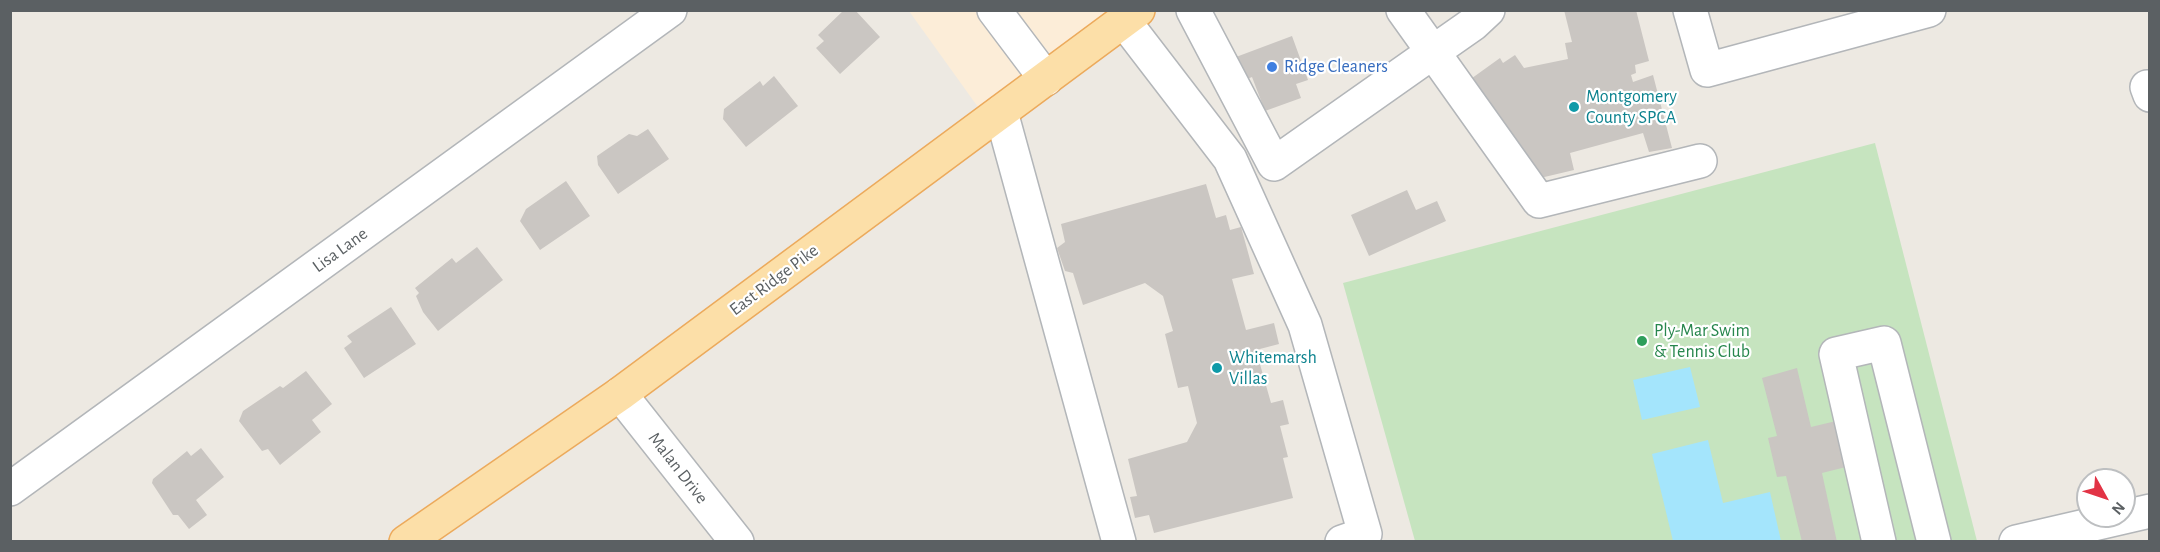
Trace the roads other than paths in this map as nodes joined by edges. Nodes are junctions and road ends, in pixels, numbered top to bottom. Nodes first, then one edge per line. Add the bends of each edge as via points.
1 (670, 10) edge
2 (994, 10) edge
3 (1193, 10) edge
4 (1403, 10) edge
5 (1488, 10) edge
6 (1690, 10) edge
7 (1929, 10) edge
8 (1131, 16) edge
9 (1432, 52) junction
10 (1046, 79) junction
11 (1001, 112) junction
12 (1700, 161) dead end
13 (620, 393) junction
14 (10, 489) edge
15 (2150, 511) edge
16 (2099, 532) edge
17 (2017, 541) edge
18 (406, 542) edge
19 (736, 542) edge
20 (1119, 542) edge
21 (1342, 542) edge
22 (1879, 542) edge
23 (1934, 542) edge

1 - 14 street, Lisa Lane
2 - 10 street
3 - 9 street via 1274,164
4 - 9 street
5 - 9 street
6 - 7 street via 1707,70
8 - 10 main road, East Ridge Pike
8 - 21 street via 1230,159 1305,325 1365,534
9 - 12 street via 1539,201
10 - 11 main road, East Ridge Pike
11 - 13 main road, East Ridge Pike
11 - 20 street
13 - 18 main road, East Ridge Pike
13 - 19 street, Malan Drive
15 - 16 street
16 - 17 street
22 - 23 street via 1836,354 1884,343

